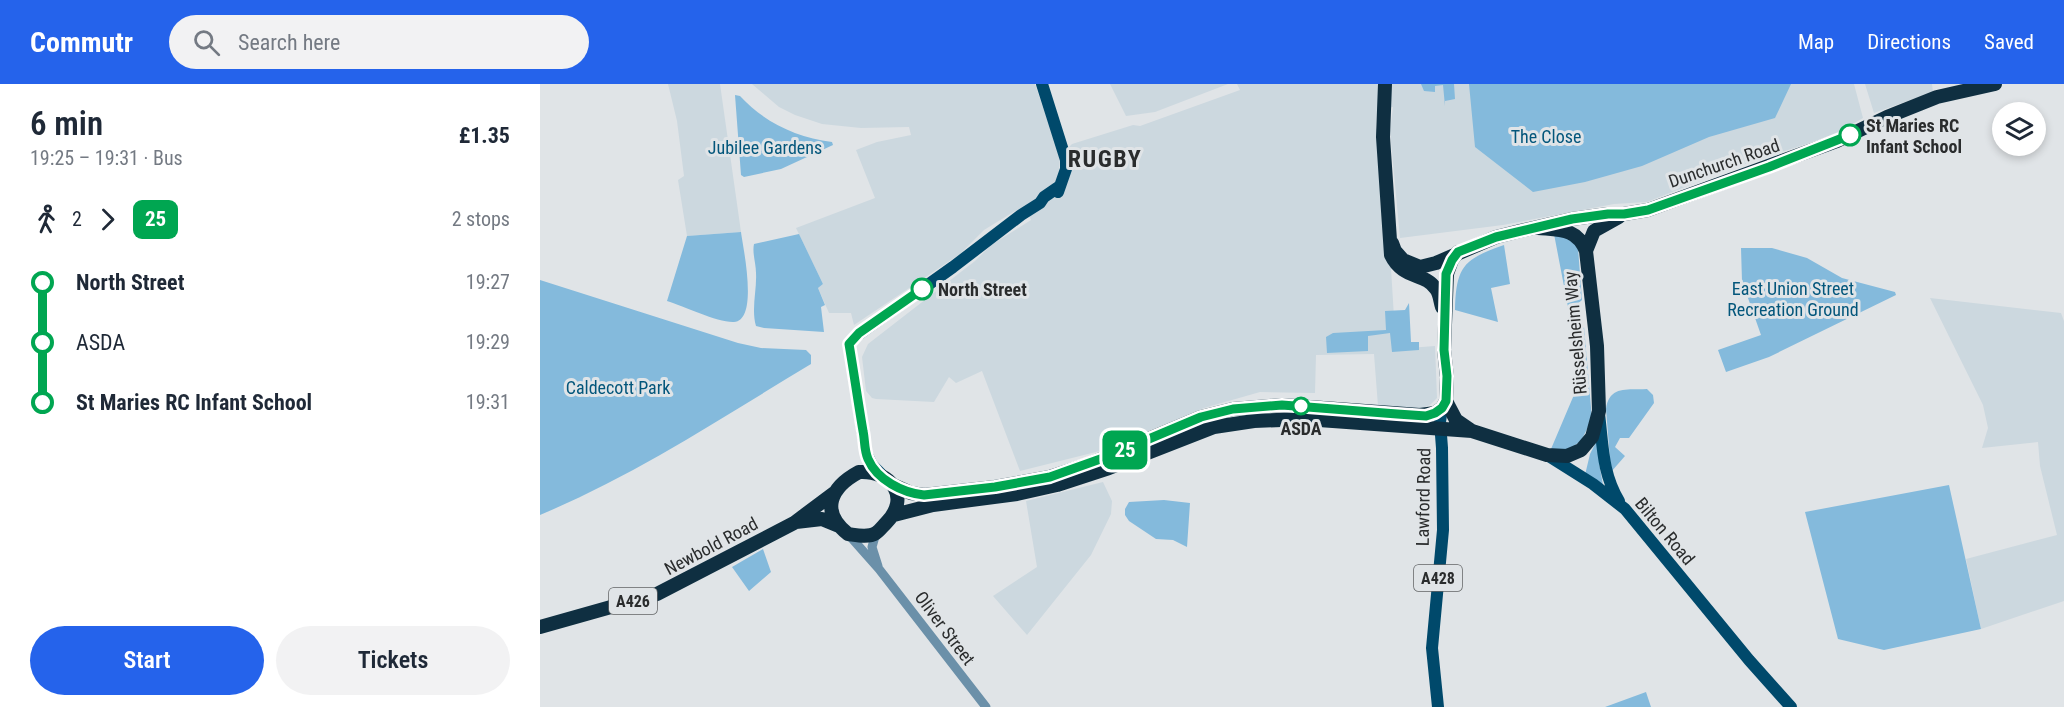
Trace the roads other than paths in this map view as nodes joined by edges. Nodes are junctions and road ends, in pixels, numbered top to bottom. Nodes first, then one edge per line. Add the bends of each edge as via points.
1 (1042, 84) edge
2 (1385, 84) edge
3 (1995, 84) edge
4 (1624, 214) junction
5 (1538, 228) junction
6 (1392, 243) junction
7 (1586, 251) junction
8 (1458, 252) junction
9 (1444, 318) junction
10 (1444, 404) junction
11 (1599, 411) junction
12 (1440, 430) junction
13 (1472, 431) junction
14 (865, 445) junction
15 (1546, 455) junction
16 (847, 478) junction
17 (889, 481) junction
18 (996, 492) junction
19 (834, 493) junction
20 (1624, 509) junction
21 (894, 515) junction
22 (794, 523) junction
23 (843, 530) junction
24 (876, 533) junction
25 (879, 568) junction
26 (540, 627) edge
27 (986, 707) edge
28 (1438, 707) edge
29 (1791, 707) edge

1 - 14 main road via 1066,160 1060,186 849,344
2 - 6 highway, A428 via 1383,137
3 - 4 highway, Dunchurch Road via 1937,97 1806,153 1648,210
4 - 5 highway, Dunchurch Road via 1594,215
4 - 7 highway, Rüsselsheim Way via 1594,231
5 - 7 highway, Rüsselsheim Way via 1566,231 1582,242
5 - 8 highway, Dunchurch Road via 1496,237
6 - 8 highway, Dunchurch Road via 1403,260 1420,267
6 - 9 highway, A428 via 1391,255 1402,270 1437,290
7 - 11 highway, Rüsselsheim Way via 1597,346
8 - 9 highway via 1446,274
9 - 10 highway, A428
10 - 12 main road, A428
10 - 13 highway, Bilton Road via 1456,420
10 - 18 highway via 1426,416 1282,405 1233,409 1201,417 1050,477
11 - 15 highway, Rüsselsheim Way via 1595,430 1585,447 1567,456
11 - 20 main road, Rüsselsheim Way via 1610,486
12 - 13 highway, Bilton Road
12 - 18 highway, Bilton Road via 1305,419 1254,421 1214,427 1057,485
12 - 28 main road, Lawford Road / A428 via 1443,530 1432,648
13 - 15 highway, Bilton Road
14 - 16 main road via 861,461
14 - 17 main road via 872,465
15 - 20 main road, Bilton Road
16 - 17 highway via 859,472 875,472
16 - 19 highway, A426
17 - 18 highway via 911,494
17 - 21 highway via 897,493
18 - 21 highway
19 - 22 highway, Newbold Road / A426
19 - 23 highway via 832,513
20 - 29 main road, Bilton Road
21 - 24 highway
22 - 23 highway, Newbold Road / A426 via 822,519
22 - 26 highway, Newbold Road / A426 via 657,594
23 - 24 highway, A426 via 867,536
23 - 25 street, Oliver Street
24 - 25 street, Oliver Street via 872,547
25 - 27 street, Oliver Street

